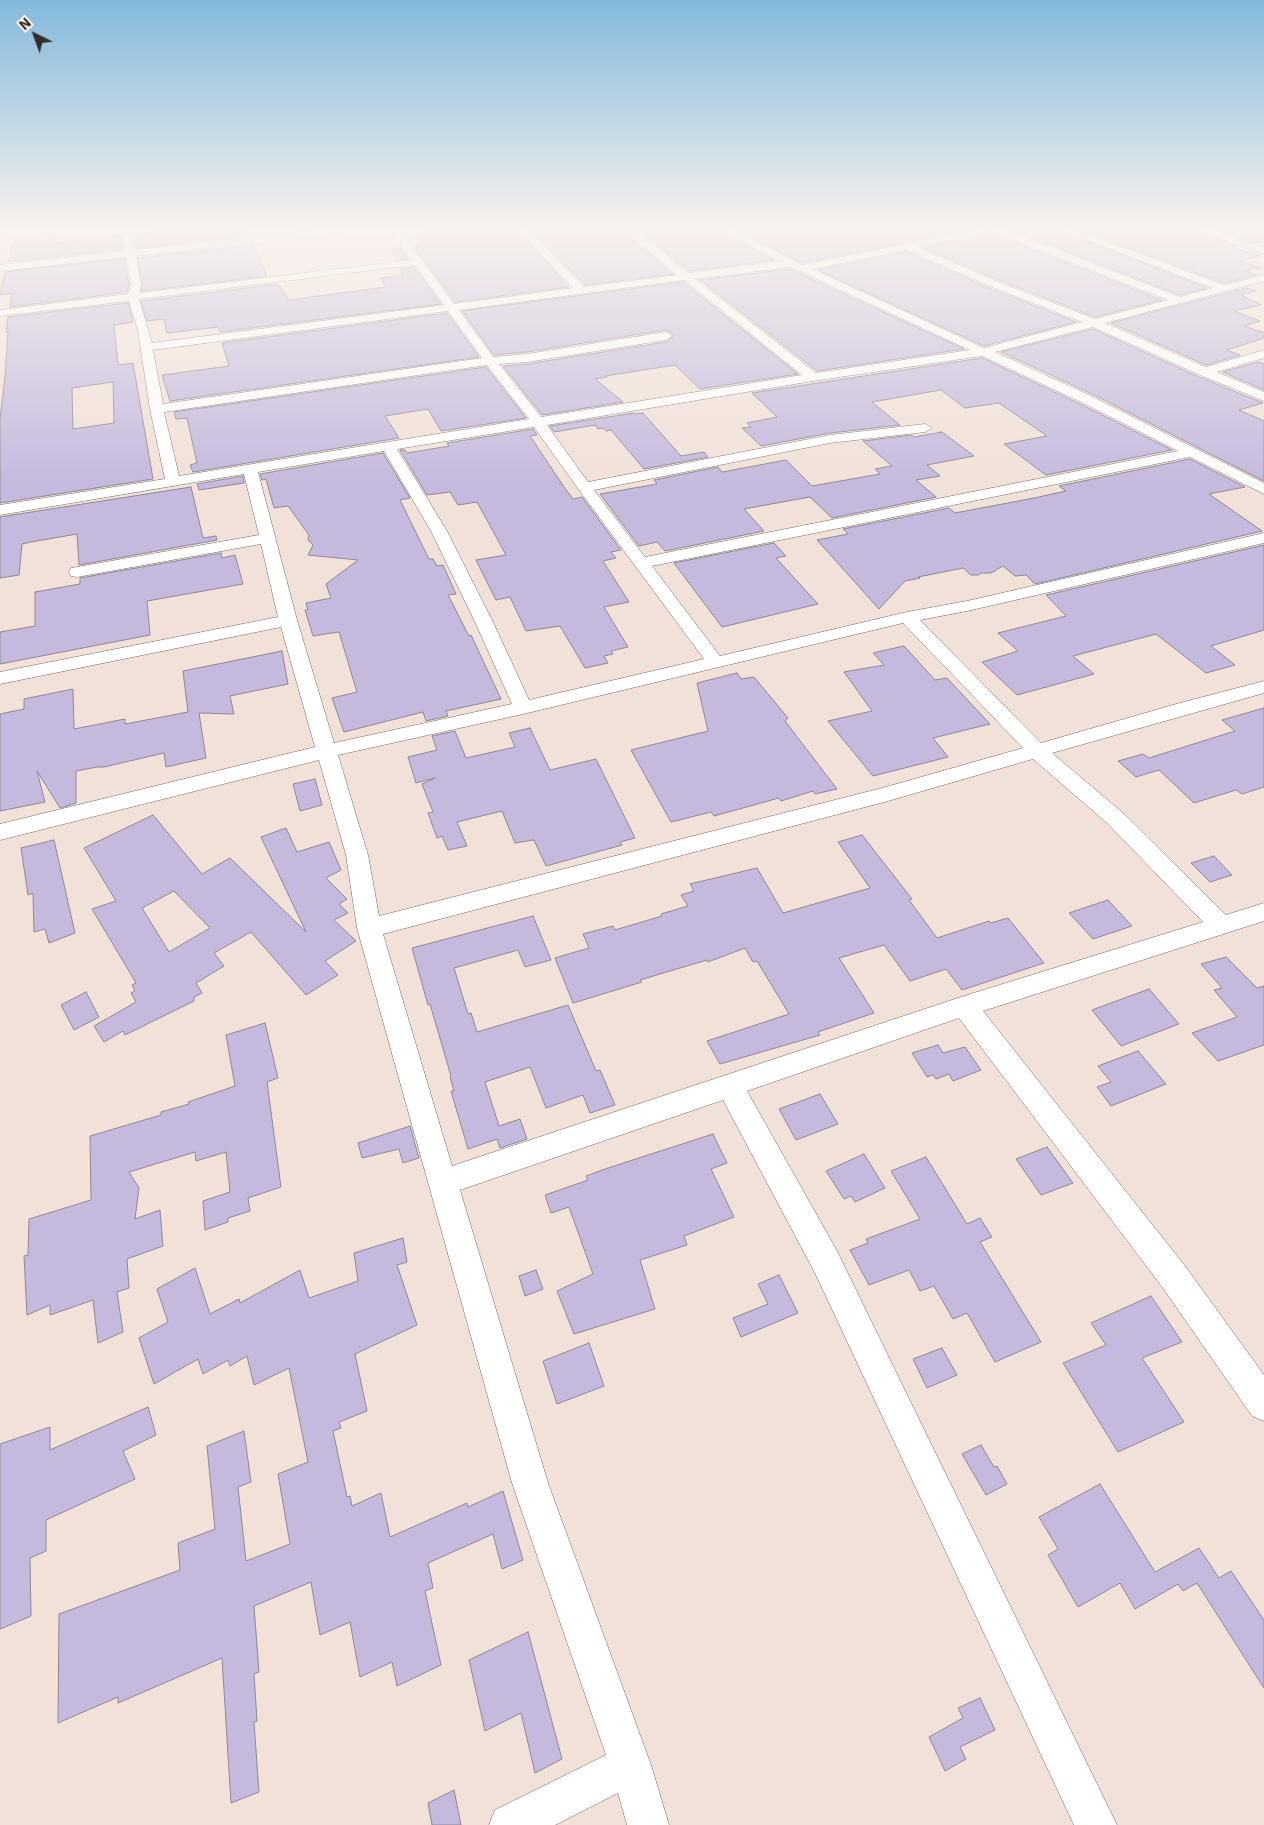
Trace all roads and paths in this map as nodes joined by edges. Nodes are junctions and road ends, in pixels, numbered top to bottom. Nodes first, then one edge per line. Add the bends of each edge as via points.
1 (139, 315) edge
2 (390, 315) edge
3 (458, 315) edge
4 (734, 315) edge
5 (904, 315) edge
6 (1074, 315) edge
7 (1119, 315) edge
8 (1092, 322) junction
9 (666, 336) dead end
10 (147, 347) junction
11 (982, 352) junction
12 (1264, 354) edge
13 (490, 361) junction
14 (1204, 372) junction
15 (813, 377) junction
16 (1264, 397) edge
17 (157, 409) junction
18 (538, 422) junction
19 (925, 428) dead end
20 (389, 447) junction
21 (1190, 453) junction
22 (250, 468) junction
23 (173, 481) junction
24 (584, 487) junction
25 (1264, 489) edge
26 (0, 510) edge
27 (268, 538) junction
28 (1264, 538) edge
29 (641, 563) junction
30 (77, 572) dead end
31 (907, 617) junction
32 (288, 620) junction
33 (715, 662) junction
34 (0, 678) edge
35 (1264, 687) edge
36 (523, 708) junction
37 (1036, 750) junction
38 (327, 751) junction
39 (0, 832) edge
40 (1264, 912) edge
41 (1221, 925) junction
42 (370, 928) junction
43 (964, 1006) junction
44 (730, 1086) junction
45 (442, 1183) junction
46 (1264, 1404) edge
47 (630, 1765) junction
48 (510, 1825) edge
49 (648, 1825) edge
50 (1096, 1825) edge

1 - 10 street
2 - 10 street
3 - 13 street
4 - 15 street
5 - 11 street
6 - 8 street
7 - 8 street
8 - 11 street
8 - 14 street
9 - 13 street
10 - 17 street
11 - 15 street
11 - 21 street via 1086,399
12 - 14 street
13 - 17 street
13 - 18 street
14 - 16 street
15 - 18 street
17 - 23 street
18 - 20 street
18 - 24 street
19 - 24 street via 830,439
20 - 22 street
20 - 36 street via 439,531
21 - 25 street
21 - 29 street
22 - 23 street
22 - 27 street
23 - 26 street
24 - 29 street
27 - 30 street
27 - 32 street
28 - 31 street
29 - 33 street
31 - 33 street
31 - 37 street
32 - 34 street
32 - 38 street
33 - 36 street
35 - 37 street
36 - 38 street
37 - 41 street via 1115,818
37 - 42 street via 888,794
38 - 39 street
38 - 42 street via 357,855
40 - 41 street
41 - 43 street
42 - 45 street
43 - 44 street
43 - 46 street via 1174,1277
44 - 45 street
44 - 50 street via 826,1262
45 - 47 street via 530,1483
47 - 48 street
47 - 49 street

